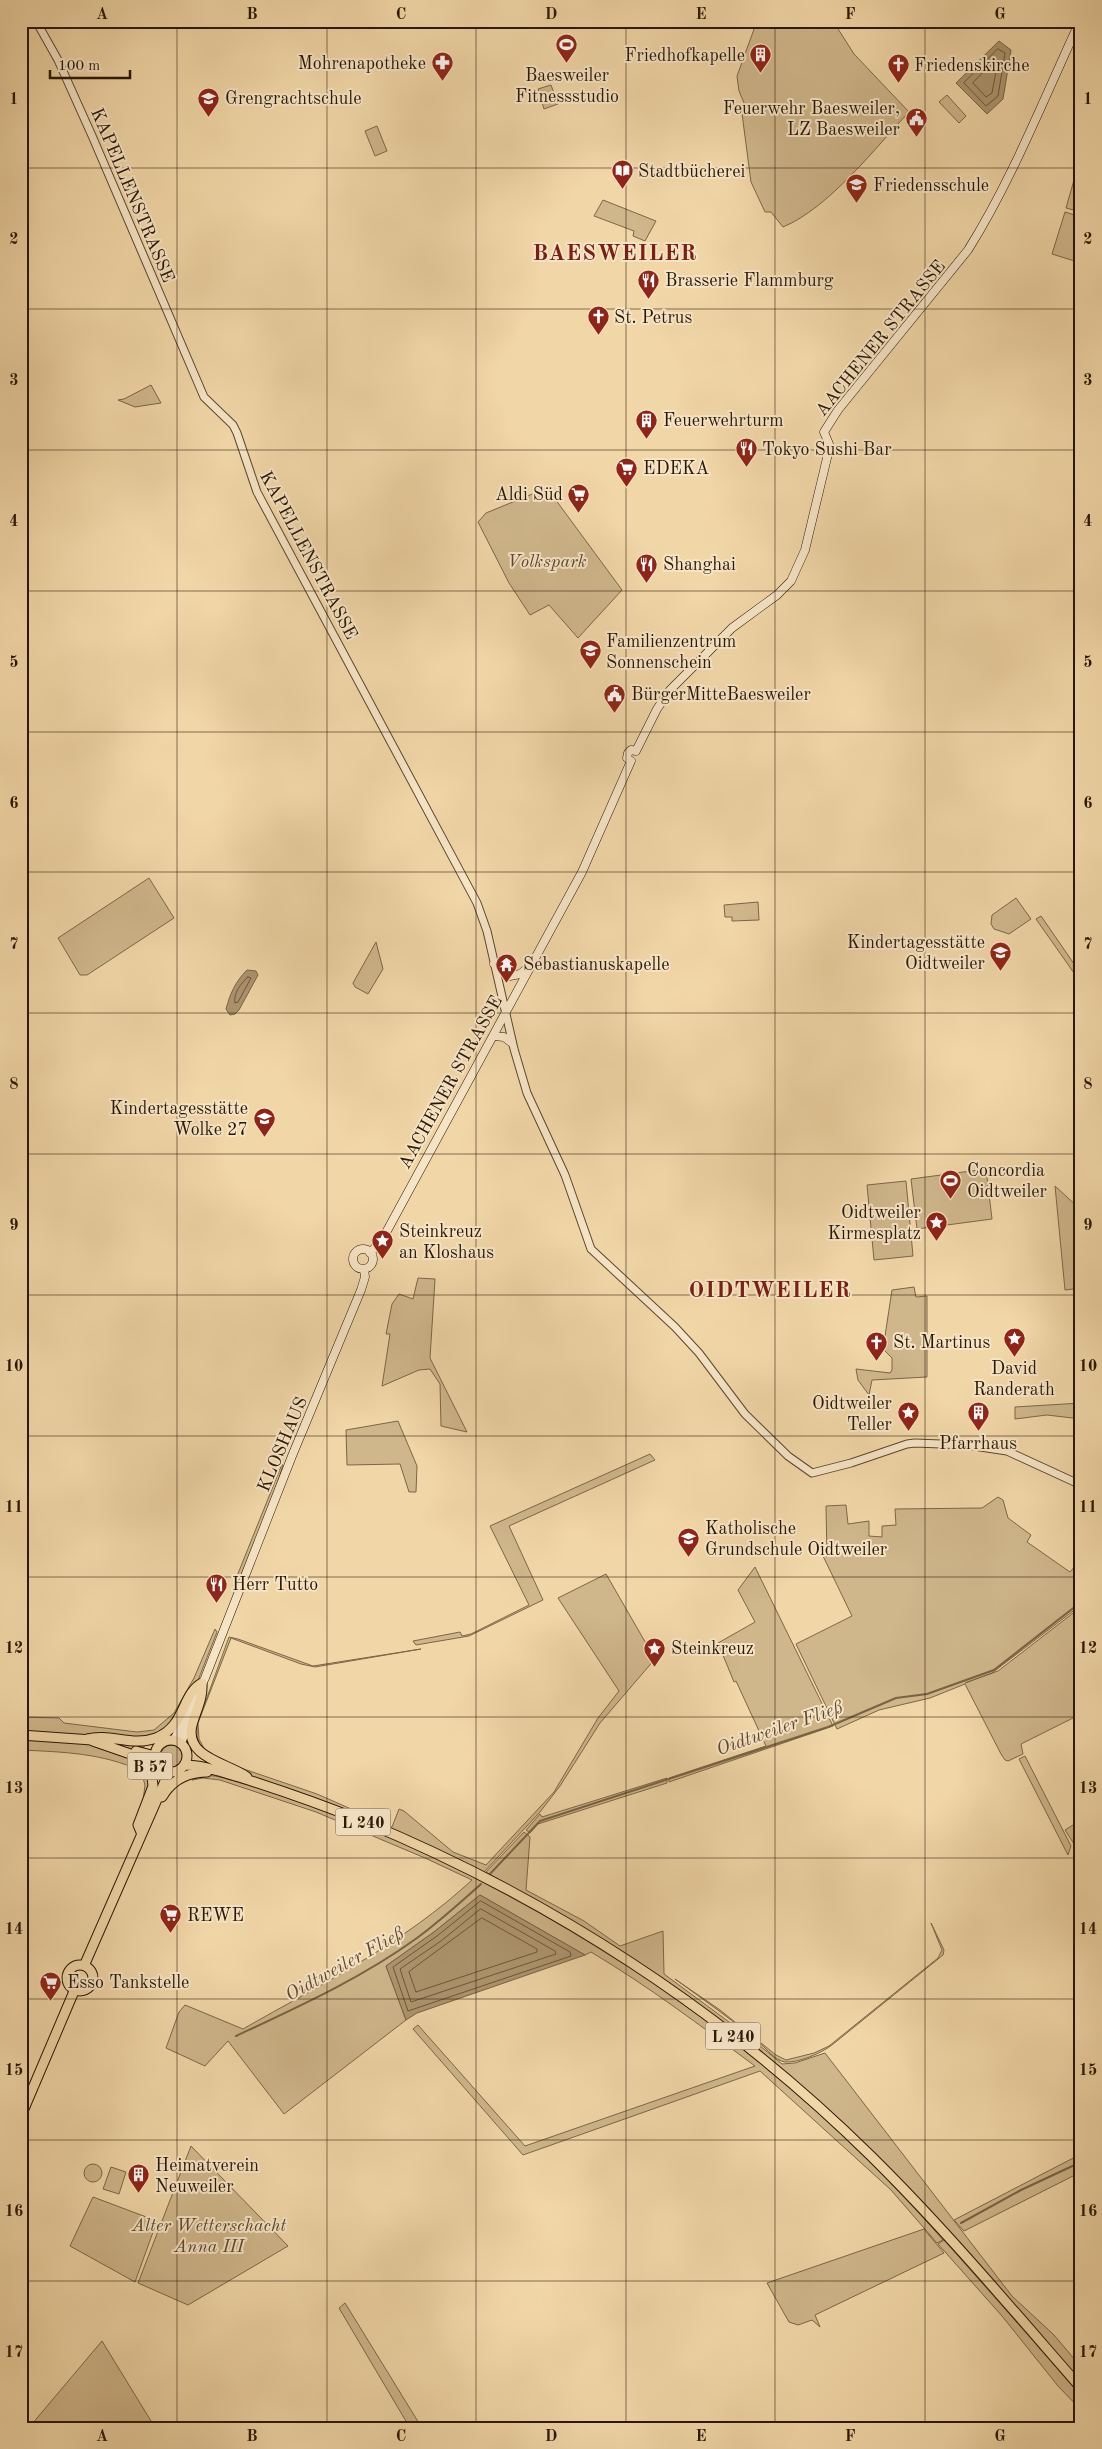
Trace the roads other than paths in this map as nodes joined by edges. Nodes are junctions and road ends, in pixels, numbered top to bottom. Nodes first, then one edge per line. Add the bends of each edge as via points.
1 (36, 21) edge
2 (1080, 21) edge
3 (494, 964) junction
4 (531, 965) junction
5 (506, 1012) junction
6 (493, 1036) junction
7 (512, 1043) junction
8 (370, 1252) junction
9 (364, 1273) junction
10 (1081, 1485) edge
11 (202, 1683) junction
12 (21, 1735) edge
13 (87, 1739) junction
14 (178, 1742) junction
15 (156, 1752) junction
16 (187, 1755) junction
17 (185, 1765) junction
18 (165, 1771) junction
19 (254, 1781) junction
20 (141, 1832) junction
21 (84, 1966) junction
22 (74, 1989) junction
23 (21, 2116) edge
24 (1081, 2388) edge

1 - 3 street, KAPELLENSTRASSE via 58,60 204,397 233,425 257,492 477,903
2 - 4 main road, AACHENER STRASSE via 976,238 958,265 838,410 824,432 829,444 827,458 805,550 796,573 777,595 732,628 670,690 657,709 636,751 638,758 631,761 582,872
3 - 4 main road via 504,973 515,976
3 - 5 street, KAPELLENSTRASSE
4 - 5 main road, AACHENER STRASSE
5 - 6 main road, AACHENER STRASSE
5 - 7 street, KAPELLENSTRASSE
6 - 7 main road via 504,1037
6 - 8 main road, AACHENER STRASSE via 382,1240
7 - 10 street, KAPELLENSTRASSE via 527,1093 565,1175 592,1249 675,1327 745,1414 788,1456 812,1473 907,1444 966,1445 1007,1451
8 - 9 main road via 372,1264
8 - 9 main road via 361,1250 354,1255 356,1266
9 - 11 main road, KLOSHAUS
11 - 13 main road via 192,1692 178,1721 157,1738 139,1742 97,1736
11 - 14 main road, KLOSHAUS
11 - 19 main road via 203,1696 192,1730 195,1745 205,1756 236,1769
12 - 13 main road, B 57
13 - 15 main road, B 57
13 - 20 main road, B 57 via 139,1757 151,1768 154,1782 138,1825
14 - 15 main road, B 57 via 164,1742
14 - 16 main road, B 57
15 - 18 main road, B 57 via 157,1764
16 - 17 main road, B 57
16 - 19 main road, L 240
17 - 18 main road, B 57 via 178,1771
17 - 19 main road, L 240
18 - 20 main road, B 57
19 - 20 main road via 244,1782 205,1772 185,1776 168,1788 151,1822
19 - 24 main road, L 240 via 374,1826 465,1868 650,1975 730,2034 833,2120 947,2234
20 - 21 main road, B 57
21 - 22 main road, B 57 via 72,1968 68,1975
21 - 22 main road via 92,1974 92,1982 85,1990
22 - 23 main road, B 57

